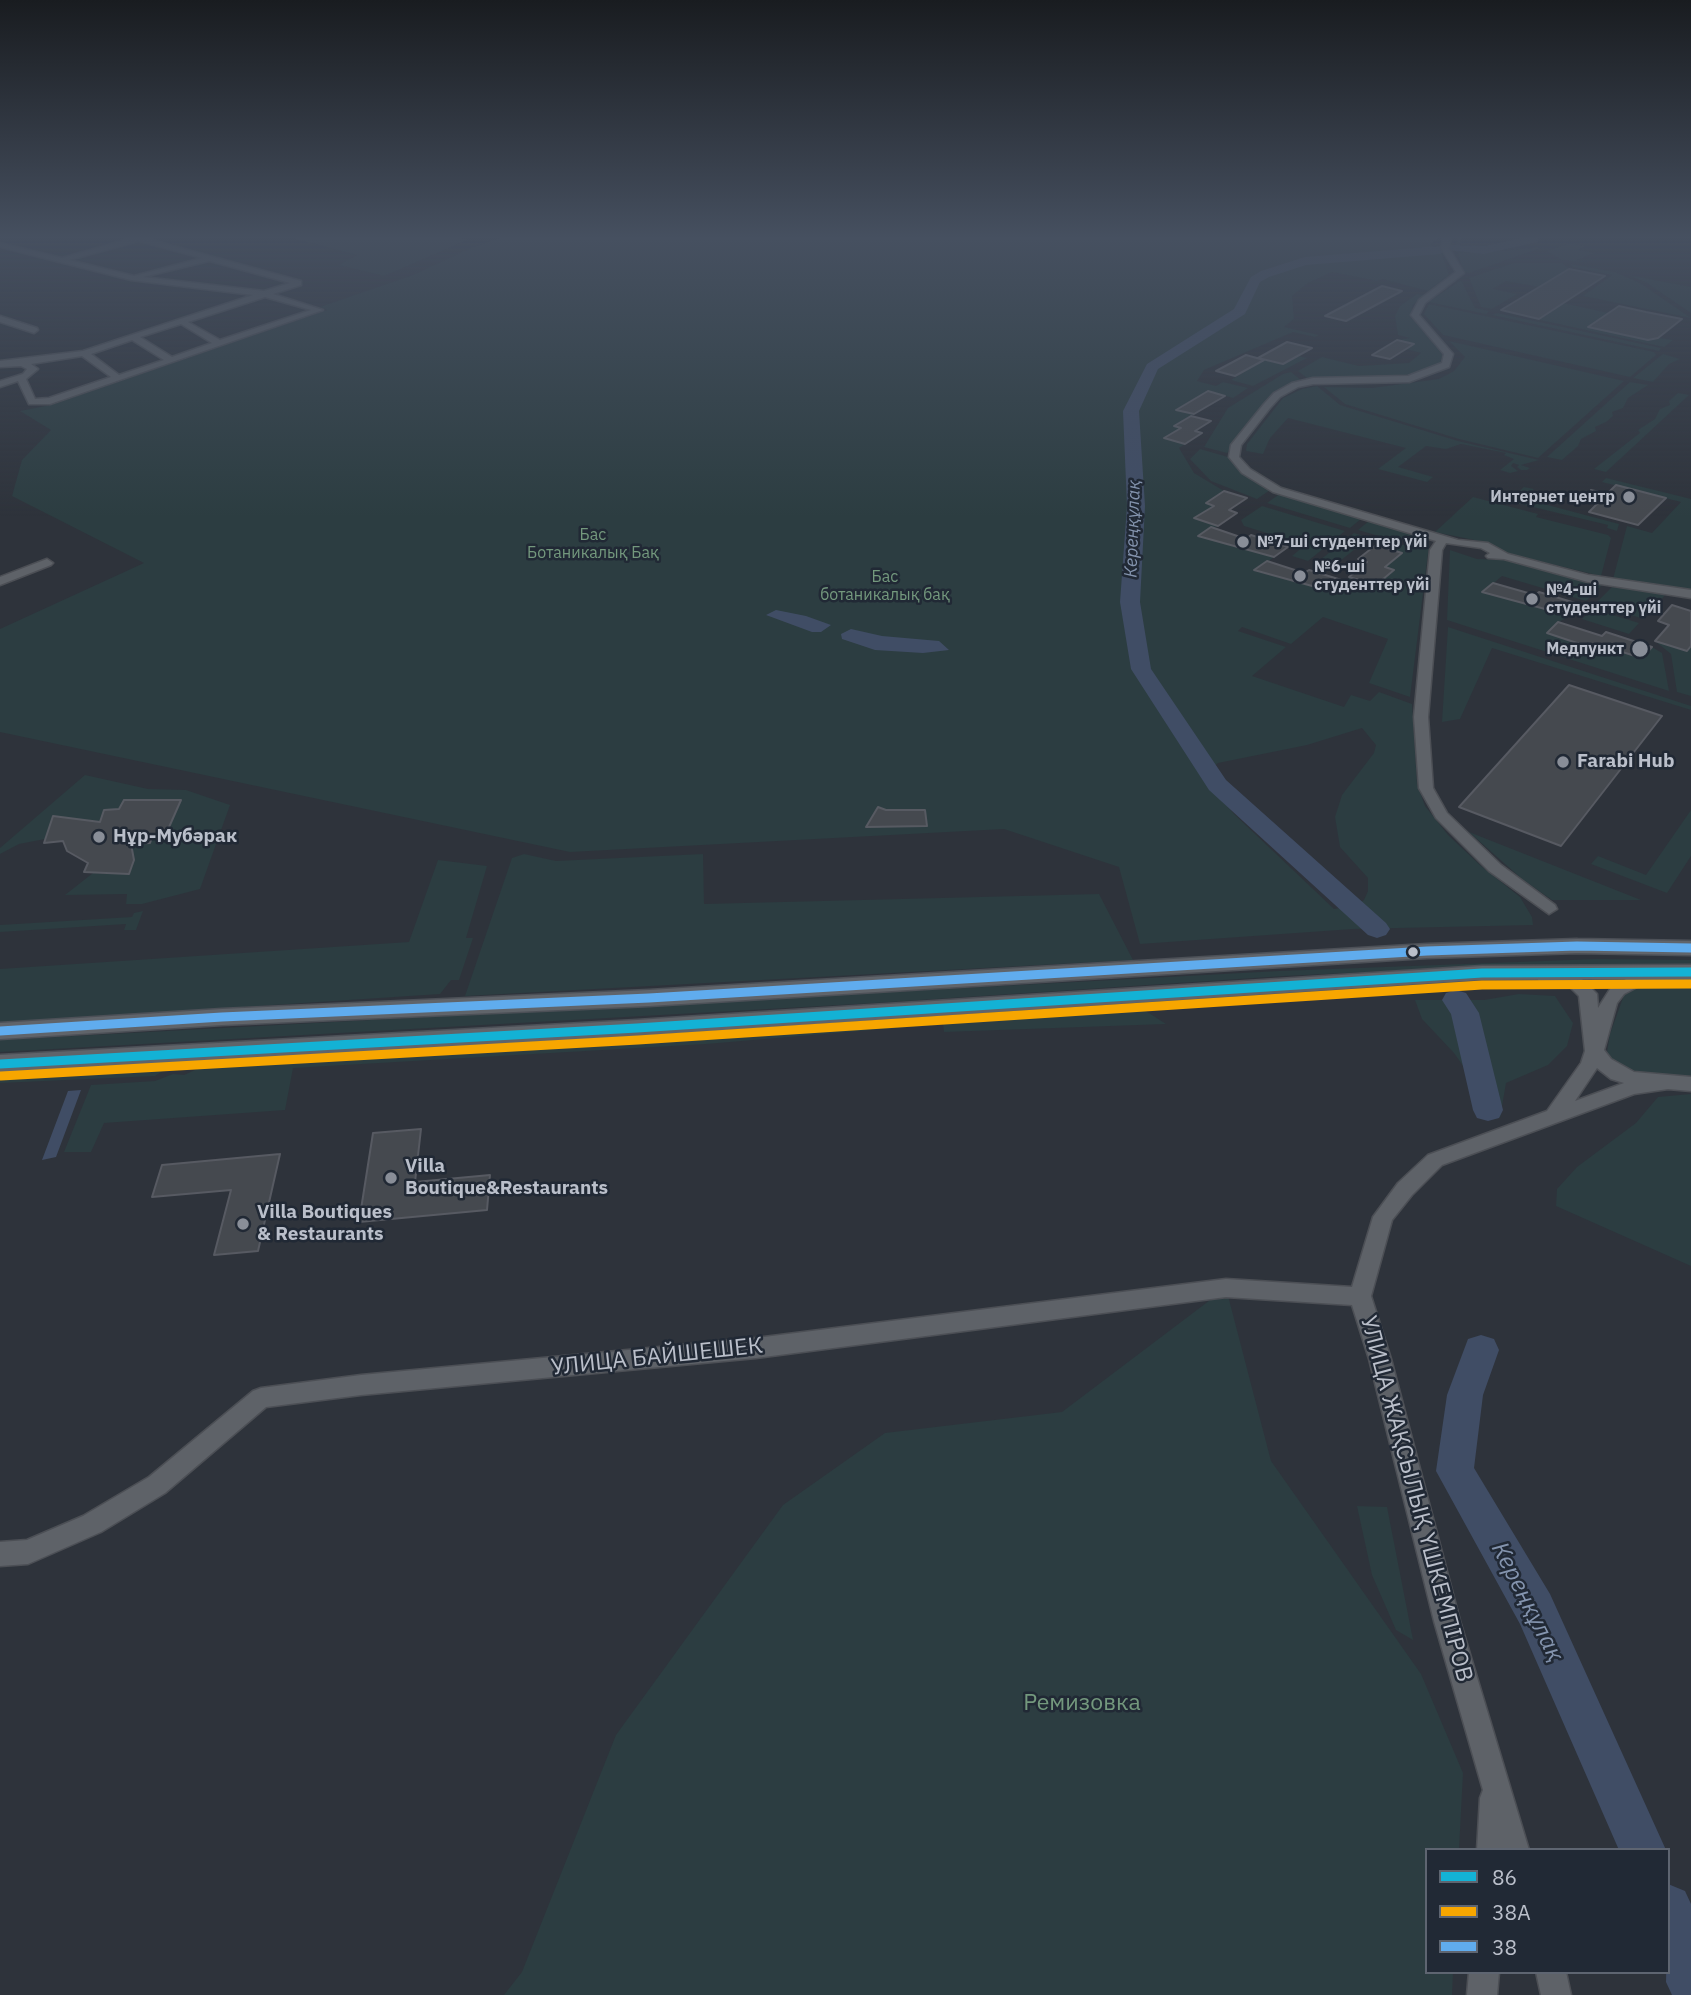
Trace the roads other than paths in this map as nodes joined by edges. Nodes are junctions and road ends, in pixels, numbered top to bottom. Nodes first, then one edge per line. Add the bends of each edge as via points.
1 (153, 330) edge
2 (197, 330) edge
3 (260, 330) edge
4 (1428, 330) edge
5 (132, 336) junction
6 (220, 344) junction
7 (84, 353) junction
8 (61, 358) junction
9 (172, 360) junction
10 (16, 363) junction
11 (0, 364) edge
12 (33, 369) junction
13 (21, 378) junction
14 (118, 379) junction
15 (0, 384) edge
16 (1450, 541) junction
17 (47, 563) dead end
18 (0, 581) edge
19 (1691, 594) edge
20 (1549, 909) dead end
21 (1691, 948) edge
22 (1482, 974) junction
23 (1691, 974) edge
24 (0, 1031) edge
25 (1592, 1059) junction
26 (0, 1064) edge
27 (1664, 1083) junction
28 (1691, 1084) edge
29 (1553, 1118) junction
30 (1360, 1296) junction
31 (0, 1553) edge
32 (1495, 1784) junction
33 (1491, 1848) edge
34 (1514, 1848) edge
35 (1484, 1974) edge
36 (1551, 1974) edge
37 (1482, 1995) edge
38 (1556, 1995) edge

1 - 5 street
2 - 6 street
3 - 6 street
4 - 16 street via 1449,355 1446,365 1409,379 1295,385 1277,395 1234,450 1240,466 1277,490
5 - 7 street
5 - 9 street
6 - 9 street
7 - 8 street
7 - 14 street
8 - 10 street
8 - 12 street
9 - 14 street
10 - 11 street
10 - 12 street
12 - 13 street
13 - 14 street via 36,403
13 - 15 street
16 - 19 street via 1474,554
16 - 20 street via 1436,550 1421,717 1426,789 1441,815 1495,868
17 - 18 street
21 - 24 main road via 1427,951
22 - 23 main road
22 - 25 street via 1562,978 1583,987 1590,1001
22 - 26 main road
23 - 25 street via 1636,981 1618,990 1609,1002
25 - 27 street via 1618,1074
25 - 29 street
27 - 28 street
27 - 29 street, УЛИЦА ЖАҚСЫЛЫҚ ҮШКЕМПІРОВ via 1632,1087
29 - 30 street, УЛИЦА ЖАҚСЫЛЫҚ ҮШКЕМПІРОВ via 1435,1160 1383,1217
30 - 31 street, УЛИЦА БАЙШЕШЕК via 1226,1288 756,1348 261,1398 157,1485 92,1524 28,1552
30 - 32 street, УЛИЦА ЖАҚСЫЛЫҚ ҮШКЕМПІРОВ
32 - 33 street
32 - 34 street, УЛИЦА ЖАҚСЫЛЫҚ ҮШКЕМПІРОВ
35 - 37 street
36 - 38 street

